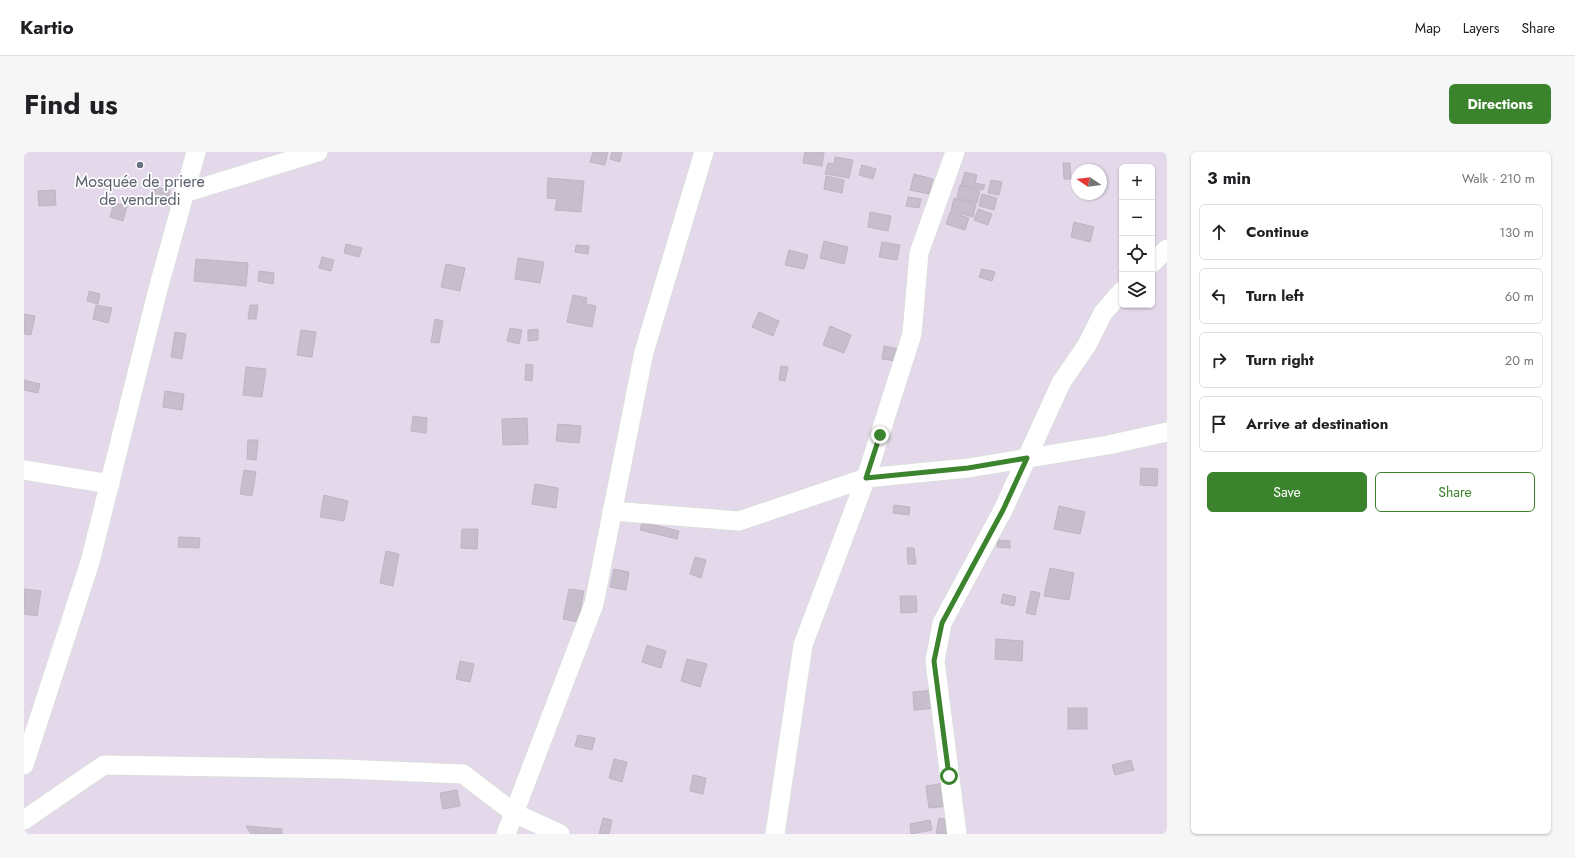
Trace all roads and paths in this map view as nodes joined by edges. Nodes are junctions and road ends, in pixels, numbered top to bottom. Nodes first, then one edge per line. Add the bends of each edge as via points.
1 (196, 152) edge
2 (318, 152) edge
3 (704, 152) edge
4 (955, 152) edge
5 (184, 193) junction
6 (1167, 249) edge
7 (1155, 260) edge
8 (1119, 294) edge
9 (1167, 432) edge
10 (1027, 458) junction
11 (24, 470) edge
12 (866, 478) junction
13 (110, 484) junction
14 (612, 511) junction
15 (24, 765) edge
16 (514, 813) junction
17 (24, 820) edge
18 (506, 834) edge
19 (560, 834) edge
20 (775, 834) edge
21 (957, 834) edge

1 - 5 street
2 - 5 street
3 - 14 street via 644,352
4 - 12 street via 919,253 912,334
5 - 13 street
6 - 7 street
8 - 10 street via 1103,313 1087,345 1061,384
9 - 10 street via 1108,445
10 - 12 street via 968,468
10 - 21 street via 1003,510 942,623 934,661
11 - 13 street
12 - 14 street via 739,521
12 - 20 street via 803,645
13 - 15 street via 90,562
14 - 16 street via 594,604
16 - 17 street via 463,774 104,765
16 - 18 street
16 - 19 street

